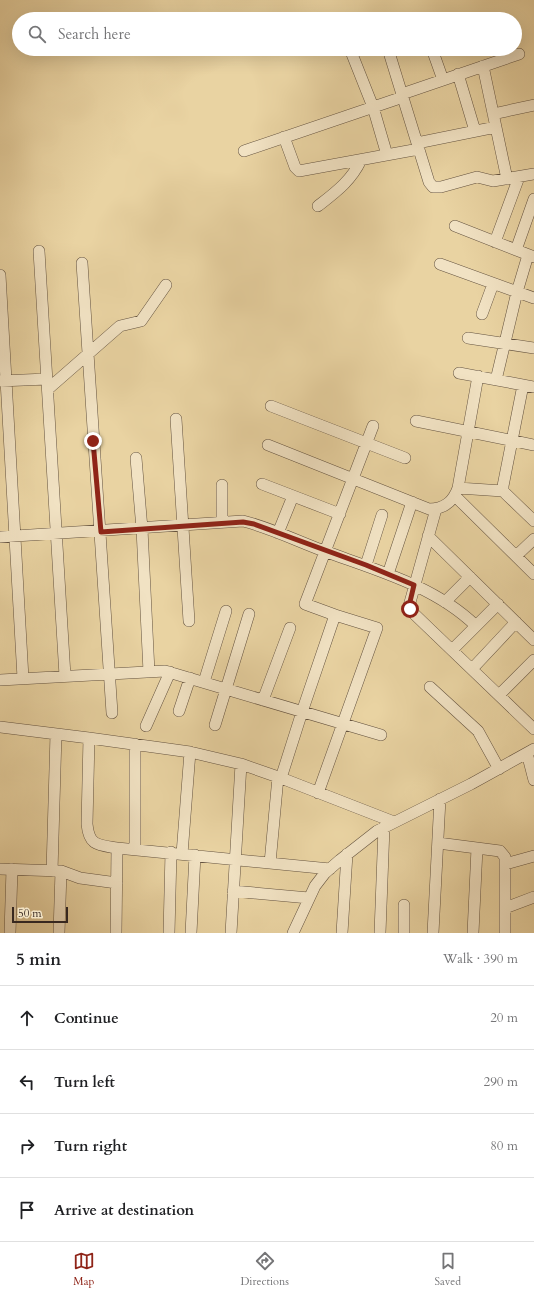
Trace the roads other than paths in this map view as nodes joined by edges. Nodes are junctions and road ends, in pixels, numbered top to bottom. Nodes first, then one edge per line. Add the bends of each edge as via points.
1 (353, 56) edge
2 (390, 56) edge
3 (434, 56) edge
4 (513, 56) edge
5 (483, 66) junction
6 (458, 74) junction
7 (443, 80) junction
8 (402, 95) junction
9 (534, 105) edge
10 (373, 107) junction
11 (493, 114) junction
12 (496, 127) junction
13 (475, 131) junction
14 (284, 137) junction
15 (418, 146) junction
16 (244, 151) dead end
17 (387, 155) junction
18 (361, 160) junction
19 (534, 174) edge
20 (519, 177) junction
21 (507, 178) junction
22 (534, 199) edge
23 (318, 206) dead end
24 (454, 226) dead end
25 (495, 242) junction
26 (516, 250) junction
27 (39, 251) dead end
28 (531, 256) edge
29 (82, 263) dead end
30 (440, 264) dead end
31 (0, 275) edge
32 (493, 284) junction
33 (166, 285) dead end
34 (517, 292) junction
35 (534, 298) edge
36 (482, 314) dead end
37 (468, 338) dead end
38 (505, 343) junction
39 (534, 348) edge
40 (88, 352) junction
41 (459, 373) dead end
42 (478, 376) junction
43 (496, 380) junction
44 (3, 381) edge
45 (47, 384) junction
46 (523, 385) junction
47 (534, 387) edge
48 (272, 406) dead end
49 (176, 419) dead end
50 (416, 421) dead end
51 (373, 426) dead end
52 (468, 432) junction
53 (5, 439) edge
54 (512, 441) junction
55 (367, 443) junction
56 (268, 445) dead end
57 (534, 445) edge
58 (136, 458) dead end
59 (406, 458) dead end
60 (353, 479) junction
61 (262, 484) dead end
62 (222, 485) dead end
63 (504, 491) junction
64 (457, 492) junction
65 (293, 496) junction
66 (412, 502) junction
67 (436, 509) junction
68 (340, 514) junction
69 (382, 515) dead end
70 (534, 521) edge
71 (222, 523) junction
72 (183, 526) junction
73 (142, 528) junction
74 (101, 532) junction
75 (278, 533) junction
76 (56, 534) junction
77 (428, 536) junction
78 (16, 537) junction
79 (0, 538) edge
80 (534, 539) edge
81 (324, 551) junction
82 (516, 556) junction
83 (366, 565) junction
84 (388, 574) junction
85 (534, 574) edge
86 (470, 578) junction
87 (414, 585) junction
88 (445, 602) junction
89 (498, 604) junction
90 (226, 611) dead end
91 (249, 614) dead end
92 (336, 615) junction
93 (189, 621) dead end
94 (516, 622) junction
95 (476, 626) junction
96 (290, 628) dead end
97 (534, 640) edge
98 (452, 650) junction
99 (533, 665) edge
100 (472, 669) junction
101 (149, 672) junction
102 (170, 672) junction
103 (109, 673) junction
104 (65, 676) junction
105 (23, 678) junction
106 (190, 678) junction
107 (0, 680) edge
108 (204, 682) junction
109 (430, 687) dead end
110 (225, 689) junction
111 (499, 695) junction
112 (263, 700) junction
113 (179, 711) dead end
114 (302, 712) junction
115 (112, 713) dead end
116 (343, 724) junction
117 (215, 725) dead end
118 (146, 726) dead end
119 (0, 727) edge
120 (534, 729) edge
121 (56, 734) junction
122 (381, 735) dead end
123 (89, 738) junction
124 (135, 744) junction
125 (530, 751) edge
126 (190, 752) junction
127 (241, 764) junction
128 (499, 769) junction
129 (280, 777) junction
130 (534, 780) edge
131 (318, 792) junction
132 (440, 800) junction
133 (389, 825) junction
134 (438, 843) junction
135 (117, 848) junction
136 (477, 848) junction
137 (135, 849) junction
138 (177, 853) junction
139 (347, 854) junction
140 (195, 855) junction
141 (534, 856) edge
142 (235, 859) junction
143 (270, 863) junction
144 (505, 864) junction
145 (0, 869) edge
146 (12, 869) junction
147 (330, 869) junction
148 (56, 871) junction
149 (117, 883) junction
150 (233, 891) junction
151 (534, 897) edge
152 (309, 898) junction
153 (404, 905) dead end
154 (505, 908) junction
155 (10, 933) edge
156 (59, 933) edge
157 (116, 933) edge
158 (169, 933) edge
159 (191, 933) edge
160 (231, 933) edge
161 (293, 933) edge
162 (342, 933) edge
163 (380, 933) edge
164 (404, 933) edge
165 (434, 933) edge
166 (473, 933) edge
167 (505, 933) edge

1 - 10 street
2 - 8 street
3 - 7 street
4 - 5 street
5 - 6 street
5 - 11 street
6 - 7 street
6 - 13 street
7 - 8 street
8 - 10 street
8 - 15 street
9 - 11 street
10 - 14 street
10 - 17 street
11 - 12 street
12 - 13 street
12 - 21 street
13 - 15 street
14 - 16 street
14 - 18 street via 295,167 299,171
15 - 17 street
15 - 21 street via 429,182 433,187 477,177 493,181
17 - 18 street
18 - 23 street via 347,182
19 - 20 street
20 - 21 street
20 - 25 street
22 - 26 street
24 - 25 street
25 - 26 street
26 - 28 street
27 - 45 street
28 - 34 street
29 - 40 street
30 - 32 street
31 - 44 street
32 - 34 street
32 - 36 street
33 - 40 street via 141,321 120,326
34 - 35 street
34 - 38 street
37 - 38 street
38 - 39 street
38 - 43 street
40 - 45 street
40 - 74 street
41 - 42 street
42 - 43 street
42 - 52 street
43 - 46 street
44 - 45 street
44 - 53 street
45 - 76 street
46 - 47 street
46 - 54 street
48 - 55 street
49 - 72 street
50 - 52 street
51 - 55 street
52 - 54 street
52 - 64 street
53 - 78 street
54 - 57 street
54 - 63 street via 502,486
55 - 59 street
55 - 60 street
56 - 60 street
58 - 73 street
60 - 66 street
60 - 68 street
61 - 65 street
62 - 71 street
63 - 64 street
63 - 70 street
64 - 67 street via 450,502
64 - 82 street
65 - 68 street
65 - 75 street
66 - 67 street
66 - 84 street
67 - 77 street
68 - 81 street
69 - 83 street
71 - 72 street
71 - 75 street via 243,522
72 - 73 street
72 - 93 street
73 - 74 street
73 - 101 street
74 - 76 street
74 - 103 street
75 - 81 street
76 - 78 street
76 - 104 street
77 - 86 street
77 - 87 street
78 - 79 street
78 - 105 street
80 - 82 street
81 - 83 street
81 - 92 street via 304,604
82 - 85 street
83 - 84 street
84 - 87 street
86 - 88 street
86 - 89 street
87 - 88 street
87 - 98 street via 410,609
88 - 95 street via 463,613
89 - 94 street
89 - 95 street
90 - 108 street
91 - 110 street
92 - 114 street
92 - 116 street via 376,628
94 - 97 street
94 - 100 street
95 - 98 street
96 - 112 street
98 - 100 street
99 - 111 street
100 - 111 street
101 - 102 street
101 - 103 street
102 - 106 street
102 - 118 street
103 - 104 street
103 - 115 street
104 - 105 street
105 - 107 street
106 - 108 street
106 - 113 street
108 - 110 street
109 - 128 street via 478,731
110 - 112 street
110 - 117 street
111 - 120 street
112 - 114 street
114 - 116 street
114 - 129 street
116 - 122 street
116 - 131 street
119 - 121 street
121 - 123 street
121 - 148 street
123 - 124 street
123 - 135 street via 88,835 92,841
124 - 126 street
124 - 137 street
125 - 128 street
125 - 130 street
126 - 127 street
126 - 138 street
127 - 129 street
127 - 142 street
128 - 132 street
129 - 131 street
129 - 143 street
131 - 133 street
132 - 133 street
132 - 134 street
133 - 139 street
133 - 163 street
134 - 136 street
134 - 165 street
135 - 137 street
135 - 149 street
136 - 144 street via 500,851 505,857
136 - 166 street
137 - 138 street
138 - 140 street
138 - 158 street
139 - 147 street
139 - 162 street
140 - 142 street
140 - 159 street
141 - 144 street
142 - 143 street
142 - 150 street
143 - 147 street
144 - 154 street
145 - 146 street
146 - 148 street
146 - 155 street
147 - 152 street via 315,886
148 - 149 street via 80,878
148 - 156 street
149 - 157 street
150 - 152 street
150 - 160 street
151 - 154 street
152 - 161 street
153 - 164 street
154 - 167 street

